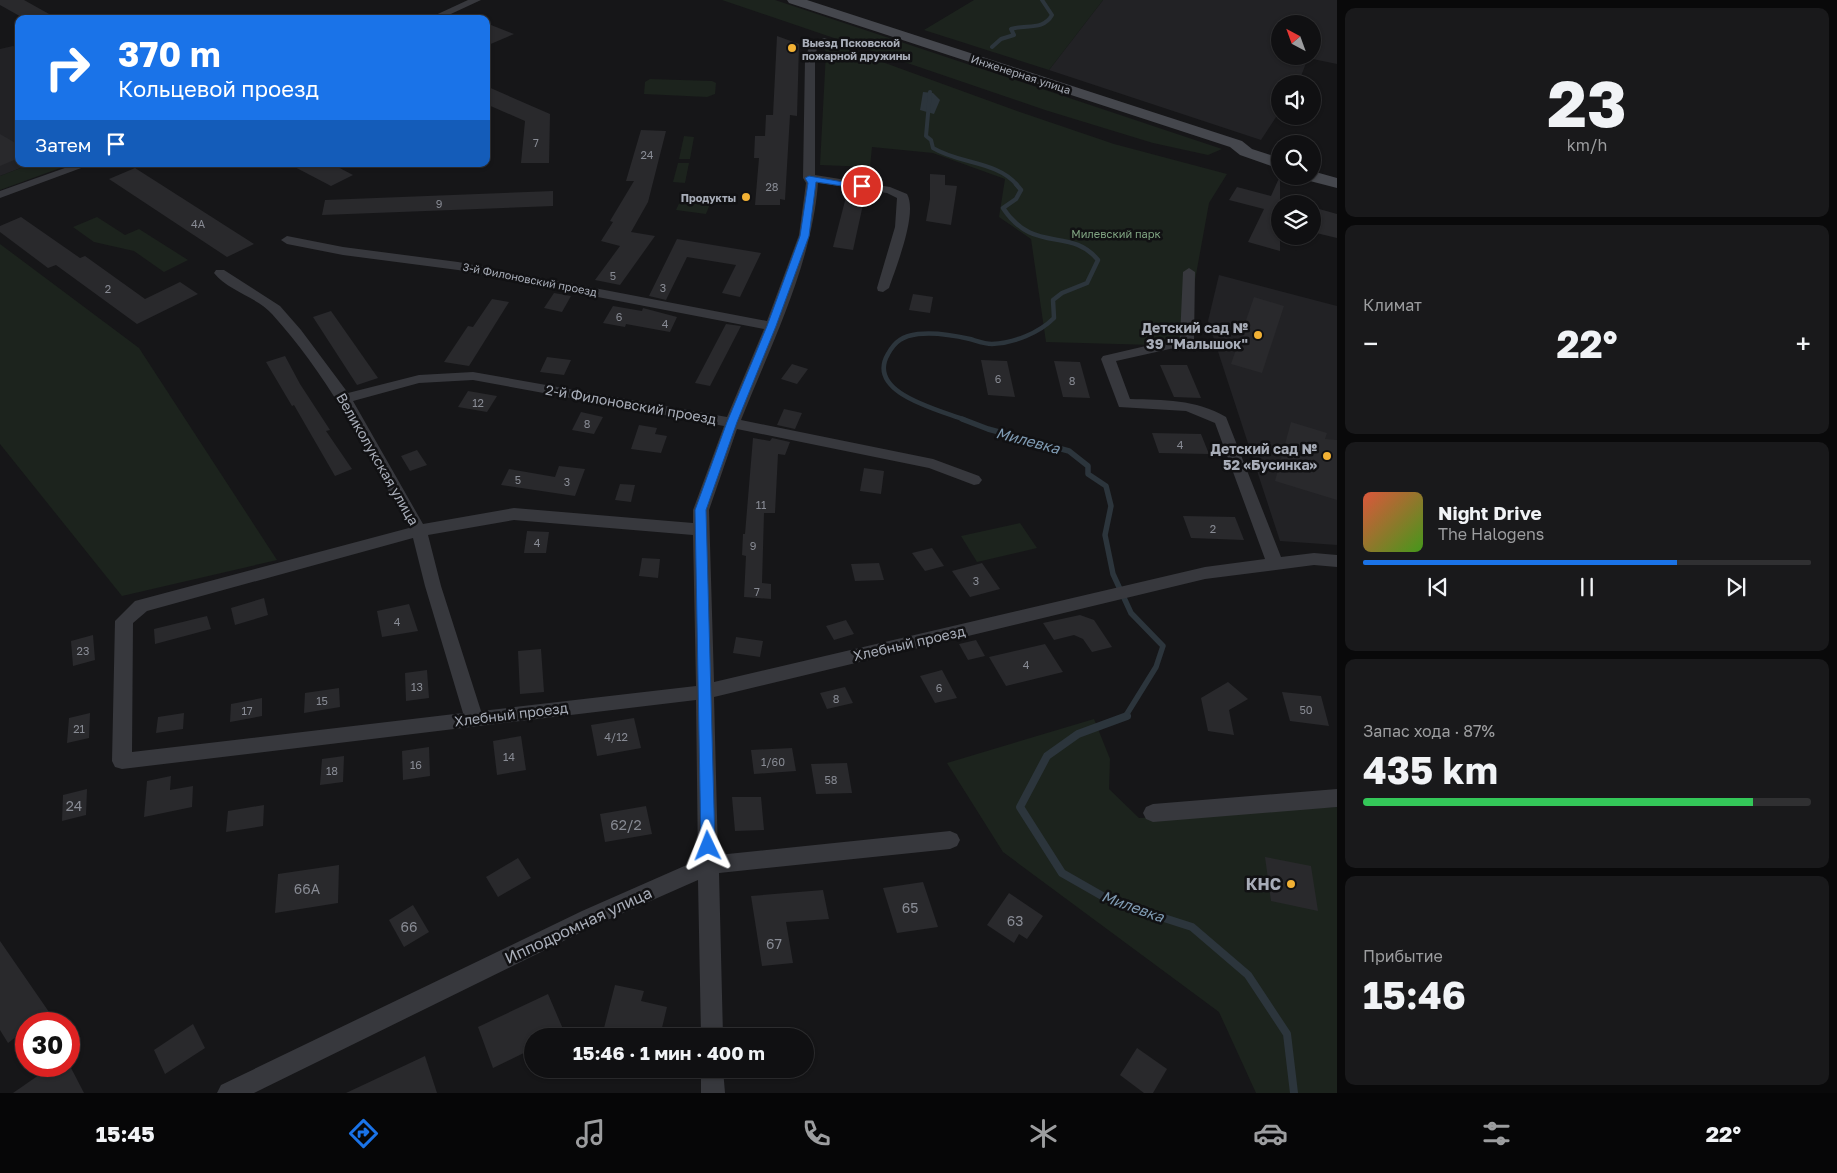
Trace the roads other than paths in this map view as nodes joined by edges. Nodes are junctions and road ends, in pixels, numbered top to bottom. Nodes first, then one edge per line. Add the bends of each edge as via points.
1 (476, 0) edge
2 (794, 0) edge
3 (440, 15) edge
4 (827, 40) dead end
5 (1246, 152) junction
6 (1271, 156) edge
7 (1271, 161) edge
8 (78, 167) edge
9 (1337, 168) edge
10 (1321, 171) edge
11 (1321, 176) edge
12 (809, 178) junction
13 (1337, 183) edge
14 (0, 195) edge
15 (287, 240) dead end
16 (1189, 272) dead end
17 (220, 273) dead end
18 (883, 288) dead end
19 (772, 326) junction
20 (345, 399) junction
21 (732, 422) junction
22 (974, 480) dead end
23 (702, 530) junction
24 (419, 531) junction
25 (1337, 561) edge
26 (1274, 563) junction
27 (704, 692) junction
28 (474, 718) junction
29 (1337, 798) edge
30 (1153, 813) dead end
31 (950, 840) dead end
32 (709, 865) junction
33 (712, 1028) edge
34 (712, 1078) edge
35 (229, 1093) edge
36 (713, 1093) edge

1 - 3 street
2 - 5 main road, Инженерная улица via 1236,144
4 - 12 street via 813,46 810,59
5 - 6 main road, Инженерная улица
5 - 7 main road, Инженерная улица
8 - 14 street
9 - 10 main road
11 - 13 main road
12 - 18 street via 890,190 903,196 900,228
12 - 19 street via 812,183 805,236
15 - 19 street, 3-й Филоновский проезд via 458,266
16 - 26 street via 1187,341 1108,359 1124,404 1201,408 1221,420
17 - 20 street, Великолукская улица via 276,309
19 - 21 street
20 - 21 street, 2-й Филоновский проезд via 419,379 473,376
20 - 24 street, Великолукская улица
21 - 22 street, 2-й Филоновский проезд via 933,464
21 - 23 street via 701,510
23 - 24 street via 514,514
23 - 27 street
24 - 28 street, Великолукская улица
24 - 28 street, Хлебный проезд via 141,606 124,620 122,761
25 - 26 street, Хлебный проезд via 1314,559
26 - 27 street, Хлебный проезд via 1205,573
27 - 28 street, Хлебный проезд
27 - 32 street
29 - 30 street
31 - 32 street, Ипподромная улица
32 - 33 street
32 - 35 street, Ипподромная улица via 589,918
34 - 36 street

